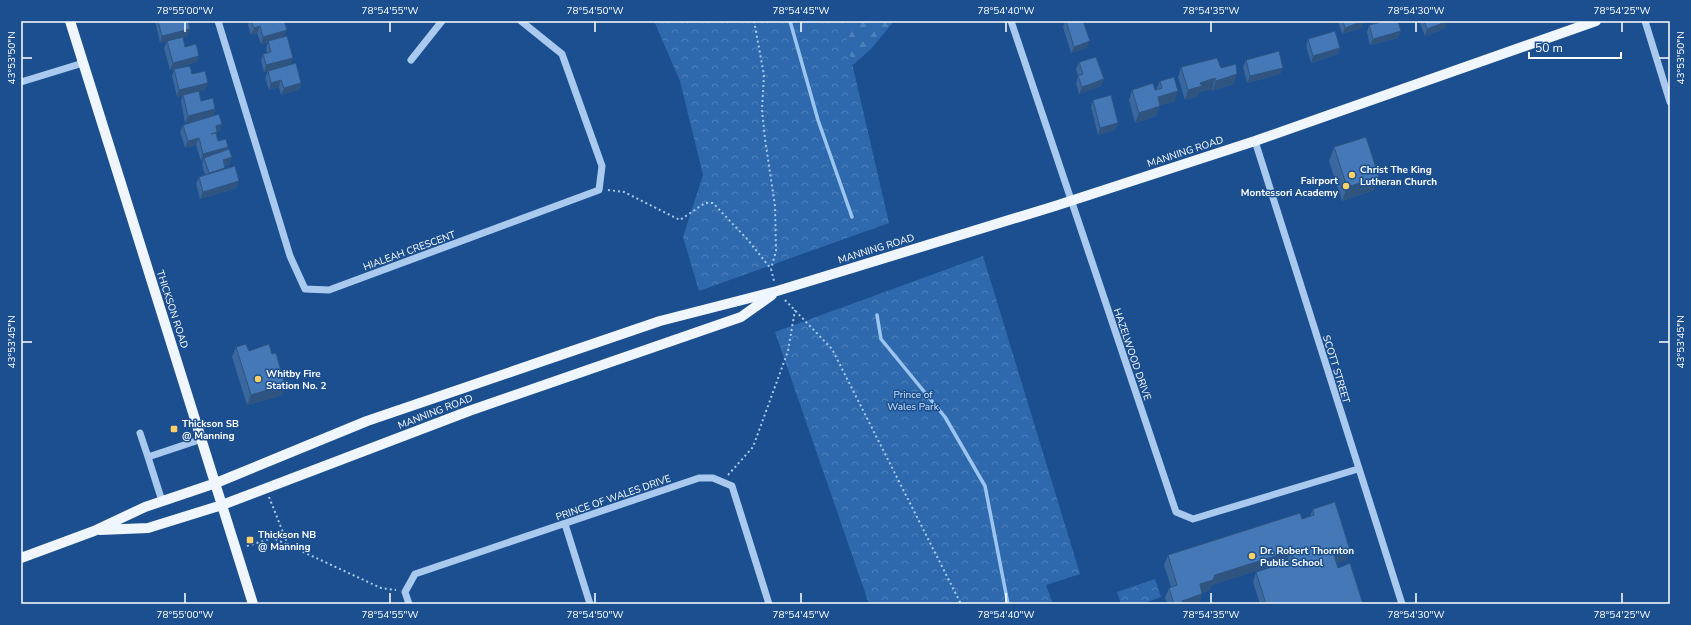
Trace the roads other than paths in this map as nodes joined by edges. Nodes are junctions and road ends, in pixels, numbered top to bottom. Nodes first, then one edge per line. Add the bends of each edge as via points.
1 (70, 21) edge
2 (218, 21) edge
3 (442, 21) edge
4 (521, 21) edge
5 (1011, 21) edge
6 (1596, 21) edge
7 (1645, 21) edge
8 (411, 60) dead end
9 (83, 63) junction
10 (21, 82) edge
11 (1670, 102) edge
12 (1255, 140) junction
13 (1071, 201) junction
14 (777, 291) junction
15 (140, 433) dead end
16 (202, 439) junction
17 (148, 456) junction
18 (1358, 469) junction
19 (216, 483) junction
20 (162, 502) junction
21 (222, 505) junction
22 (565, 524) junction
23 (94, 530) junction
24 (21, 558) edge
25 (253, 604) edge
26 (409, 604) edge
27 (590, 604) edge
28 (769, 604) edge
29 (1402, 604) edge

1 - 9 main road, THICKSON ROAD
2 - 4 street, HIALEAH CRESCENT via 290,256 304,289 329,290 599,190 602,166 562,54
3 - 8 street
5 - 13 street, HAZELWOOD DRIVE
6 - 12 main road, MANNING ROAD
7 - 11 street
9 - 10 street
9 - 16 main road, THICKSON ROAD
12 - 13 main road, MANNING ROAD
12 - 18 street, SCOTT STREET
13 - 14 main road, MANNING ROAD
13 - 18 street, HAZELWOOD DRIVE via 1176,512 1193,519
14 - 19 main road, MANNING ROAD via 645,326 367,421
14 - 21 main road, MANNING ROAD via 741,317 469,410
15 - 17 street
16 - 17 street
16 - 19 main road, THICKSON ROAD
17 - 20 street
18 - 29 street, SCOTT STREET
19 - 20 main road, MANNING ROAD
19 - 21 main road, THICKSON ROAD
20 - 23 main road, MANNING ROAD
21 - 23 main road, MANNING ROAD via 148,528
21 - 25 main road, THICKSON ROAD
22 - 26 street, PRINCE OF WALES DRIVE via 415,574 405,592
22 - 27 street
22 - 28 street, PRINCE OF WALES DRIVE via 699,478 713,478 732,486
23 - 24 main road, MANNING ROAD

